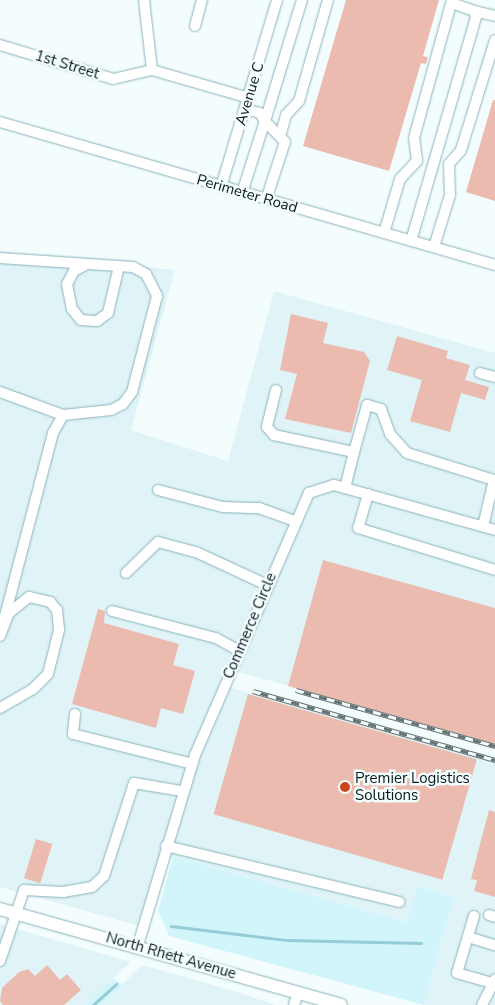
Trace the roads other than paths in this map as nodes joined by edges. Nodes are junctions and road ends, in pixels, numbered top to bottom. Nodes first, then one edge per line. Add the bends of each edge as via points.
1 (144, 0) edge
2 (202, 0) edge
3 (277, 0) edge
4 (302, 0) edge
5 (328, 0) edge
6 (452, 1) edge
7 (474, 11) junction
8 (495, 16) edge
9 (194, 26) dead end
10 (495, 40) edge
11 (0, 45) edge
12 (152, 70) junction
13 (249, 98) junction
14 (245, 109) junction
15 (265, 121) junction
16 (0, 122) edge
17 (281, 133) junction
18 (418, 154) junction
19 (434, 160) junction
20 (449, 164) junction
21 (221, 187) junction
22 (242, 193) junction
23 (266, 200) junction
24 (384, 233) junction
25 (411, 241) junction
26 (434, 247) junction
27 (0, 258) edge
28 (88, 264) junction
29 (495, 264) edge
30 (119, 266) junction
31 (480, 373) dead end
32 (495, 377) edge
33 (276, 390) dead end
34 (0, 392) edge
35 (63, 415) junction
36 (354, 452) junction
37 (495, 478) edge
38 (345, 488) junction
39 (158, 490) dead end
40 (368, 494) junction
41 (294, 521) junction
42 (483, 526) junction
43 (495, 530) edge
44 (495, 570) edge
45 (126, 573) dead end
46 (267, 584) junction
47 (112, 610) dead end
48 (1, 632) edge
49 (239, 651) junction
50 (0, 708) edge
51 (75, 714) dead end
52 (192, 764) junction
53 (182, 790) junction
54 (166, 846) junction
55 (399, 902) dead end
56 (0, 908) edge
57 (18, 913) junction
58 (474, 916) dead end
59 (468, 937) junction
60 (138, 945) junction
61 (495, 945) edge
62 (0, 961) edge
63 (493, 981) edge
64 (298, 993) junction
65 (294, 1005) edge
66 (341, 1005) edge
67 (482, 1005) edge

1 - 12 street
2 - 9 street
3 - 13 street, Avenue C
4 - 15 street
5 - 17 street via 298,102 286,115
6 - 7 street
6 - 18 street via 414,138
7 - 8 street
7 - 19 street
10 - 20 street via 461,150
11 - 12 street, 1st Street via 113,80
12 - 13 street
13 - 14 street, Avenue C
14 - 15 street via 260,113
14 - 21 street, Avenue C
15 - 17 street
15 - 22 street
16 - 21 street, Perimeter Road
17 - 23 street via 285,142
18 - 19 street
18 - 24 street via 400,179
19 - 20 street
19 - 25 street
20 - 26 street via 450,195
21 - 22 street, Perimeter Road
22 - 23 street, Perimeter Road
23 - 24 street, Perimeter Road
24 - 25 street, Perimeter Road
25 - 26 street, Perimeter Road
26 - 29 street, Perimeter Road
27 - 28 street
28 - 30 street
28 - 30 street via 74,271 67,284 72,309 81,320 97,321 108,313
30 - 35 street via 146,274 157,296 132,392 111,410
31 - 32 street
33 - 36 street via 267,427 274,435
34 - 35 street
35 - 48 street via 53,433
36 - 37 street via 367,405 381,409 390,434 407,454
36 - 38 street
37 - 42 street
38 - 40 street, Commerce Circle
38 - 41 street, Commerce Circle via 334,485 309,493
39 - 41 street via 223,507 259,508
40 - 42 street, Commerce Circle
40 - 44 street via 358,528
41 - 46 street, Commerce Circle
42 - 43 street, Commerce Circle
45 - 46 street via 158,542 196,552
46 - 49 street, Commerce Circle
47 - 49 street via 216,638
48 - 50 street via 14,608 29,597 50,602 60,618 43,681
49 - 52 street, Commerce Circle
51 - 52 street via 73,734
52 - 53 street, Commerce Circle
53 - 54 street, Commerce Circle
53 - 57 street via 134,783 104,876 92,887 63,892 27,888
54 - 55 street
54 - 60 street, Commerce Circle
56 - 57 main road, North Rhett Avenue
57 - 60 main road, North Rhett Avenue
57 - 62 street
58 - 59 street
59 - 61 street
59 - 63 street via 457,973
60 - 64 main road, North Rhett Avenue
63 - 67 street
64 - 65 street
64 - 66 main road, North Rhett Avenue

